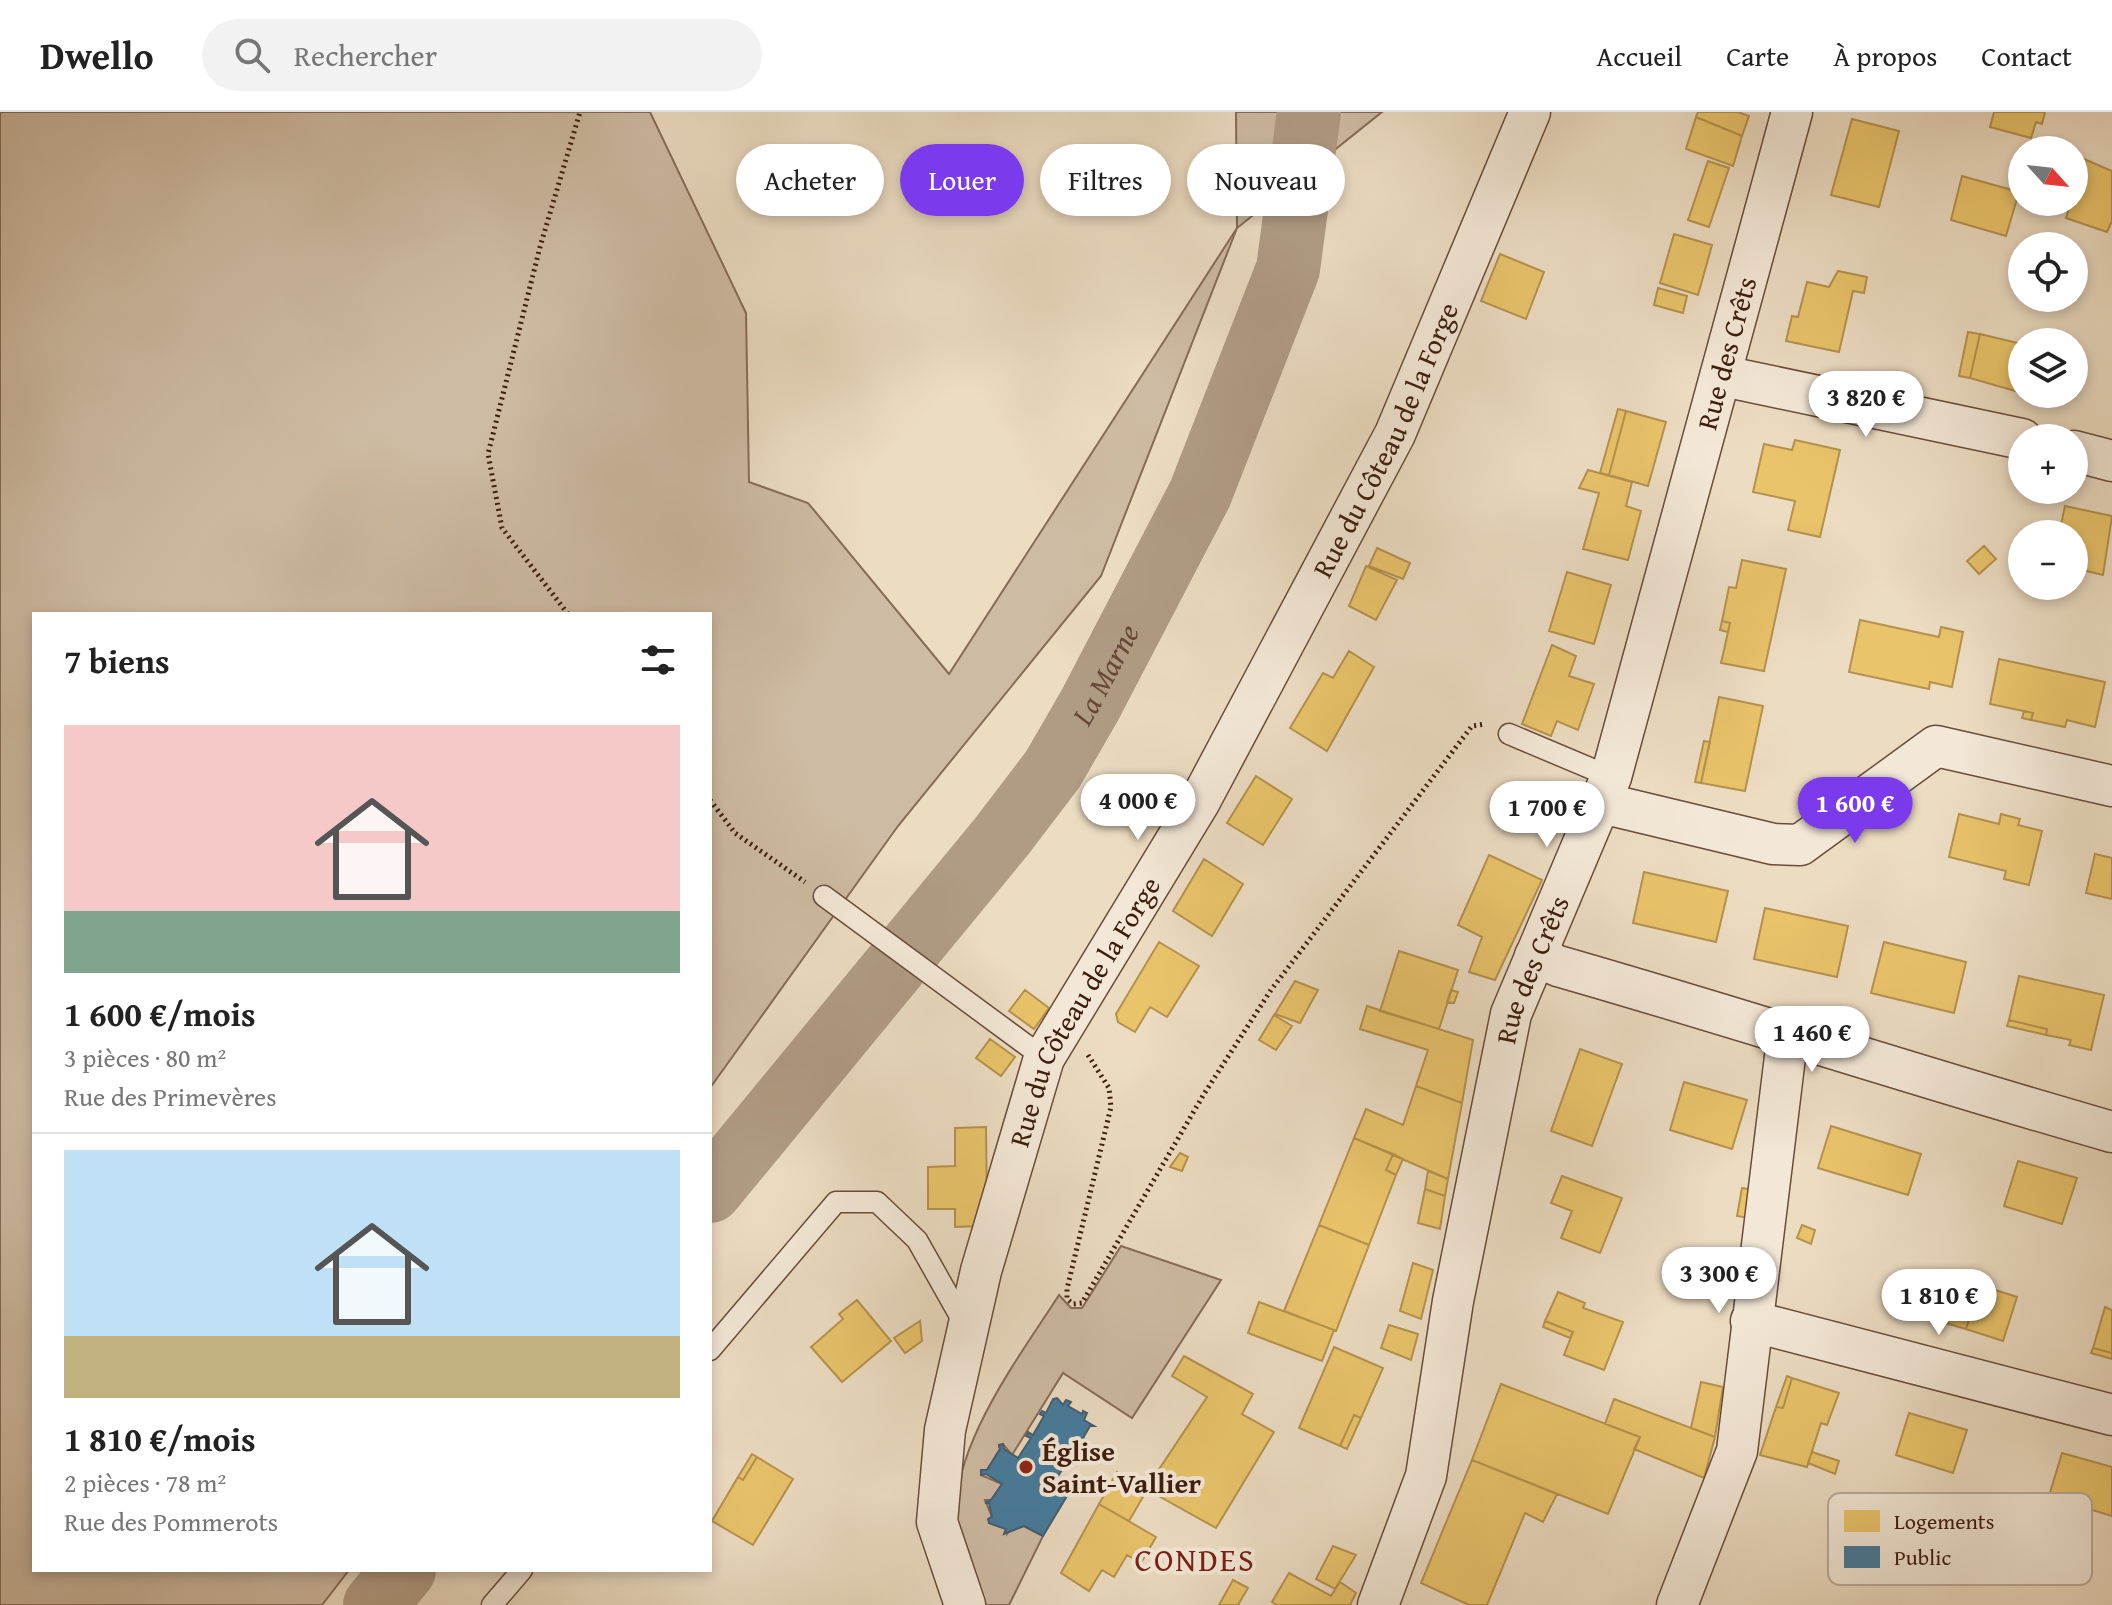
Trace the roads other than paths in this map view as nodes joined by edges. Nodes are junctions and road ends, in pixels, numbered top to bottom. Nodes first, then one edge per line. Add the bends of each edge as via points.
1 (1530, 112) edge
2 (1792, 112) edge
3 (1723, 376) junction
4 (2008, 436) edge
5 (2088, 455) edge
6 (2112, 461) edge
7 (1509, 734) road end
8 (2112, 786) edge
9 (1606, 790) junction
10 (824, 896) road end
11 (1535, 956) junction
12 (1788, 1032) junction
13 (1052, 1044) junction
14 (2112, 1132) edge
15 (1751, 1321) junction
16 (968, 1329) junction
17 (712, 1348) edge
18 (2112, 1415) edge
19 (520, 1572) edge
20 (492, 1605) edge
21 (965, 1605) edge
22 (1378, 1605) edge
23 (1677, 1605) edge

1 - 13 street, Rue du Côteau de la Forge via 1395,434 1200,801
2 - 3 street, Rue des Crêts
3 - 4 street
3 - 9 street, Rue des Crêts
5 - 6 street
7 - 9 lane
8 - 9 street via 1936,746 1800,845 1773,844
9 - 11 street, Rue des Crêts
10 - 13 lane via 991,1020
11 - 12 street
11 - 22 street, Rue des Crêts via 1511,1014 1453,1301 1426,1476
12 - 14 street
12 - 15 street
13 - 16 street, Rue du Côteau de la Forge
15 - 18 street
15 - 23 street via 1737,1451
16 - 17 lane via 917,1240 877,1202 836,1202
16 - 21 street, Rue du Côteau de la Forge via 945,1430 937,1522
19 - 20 lane

